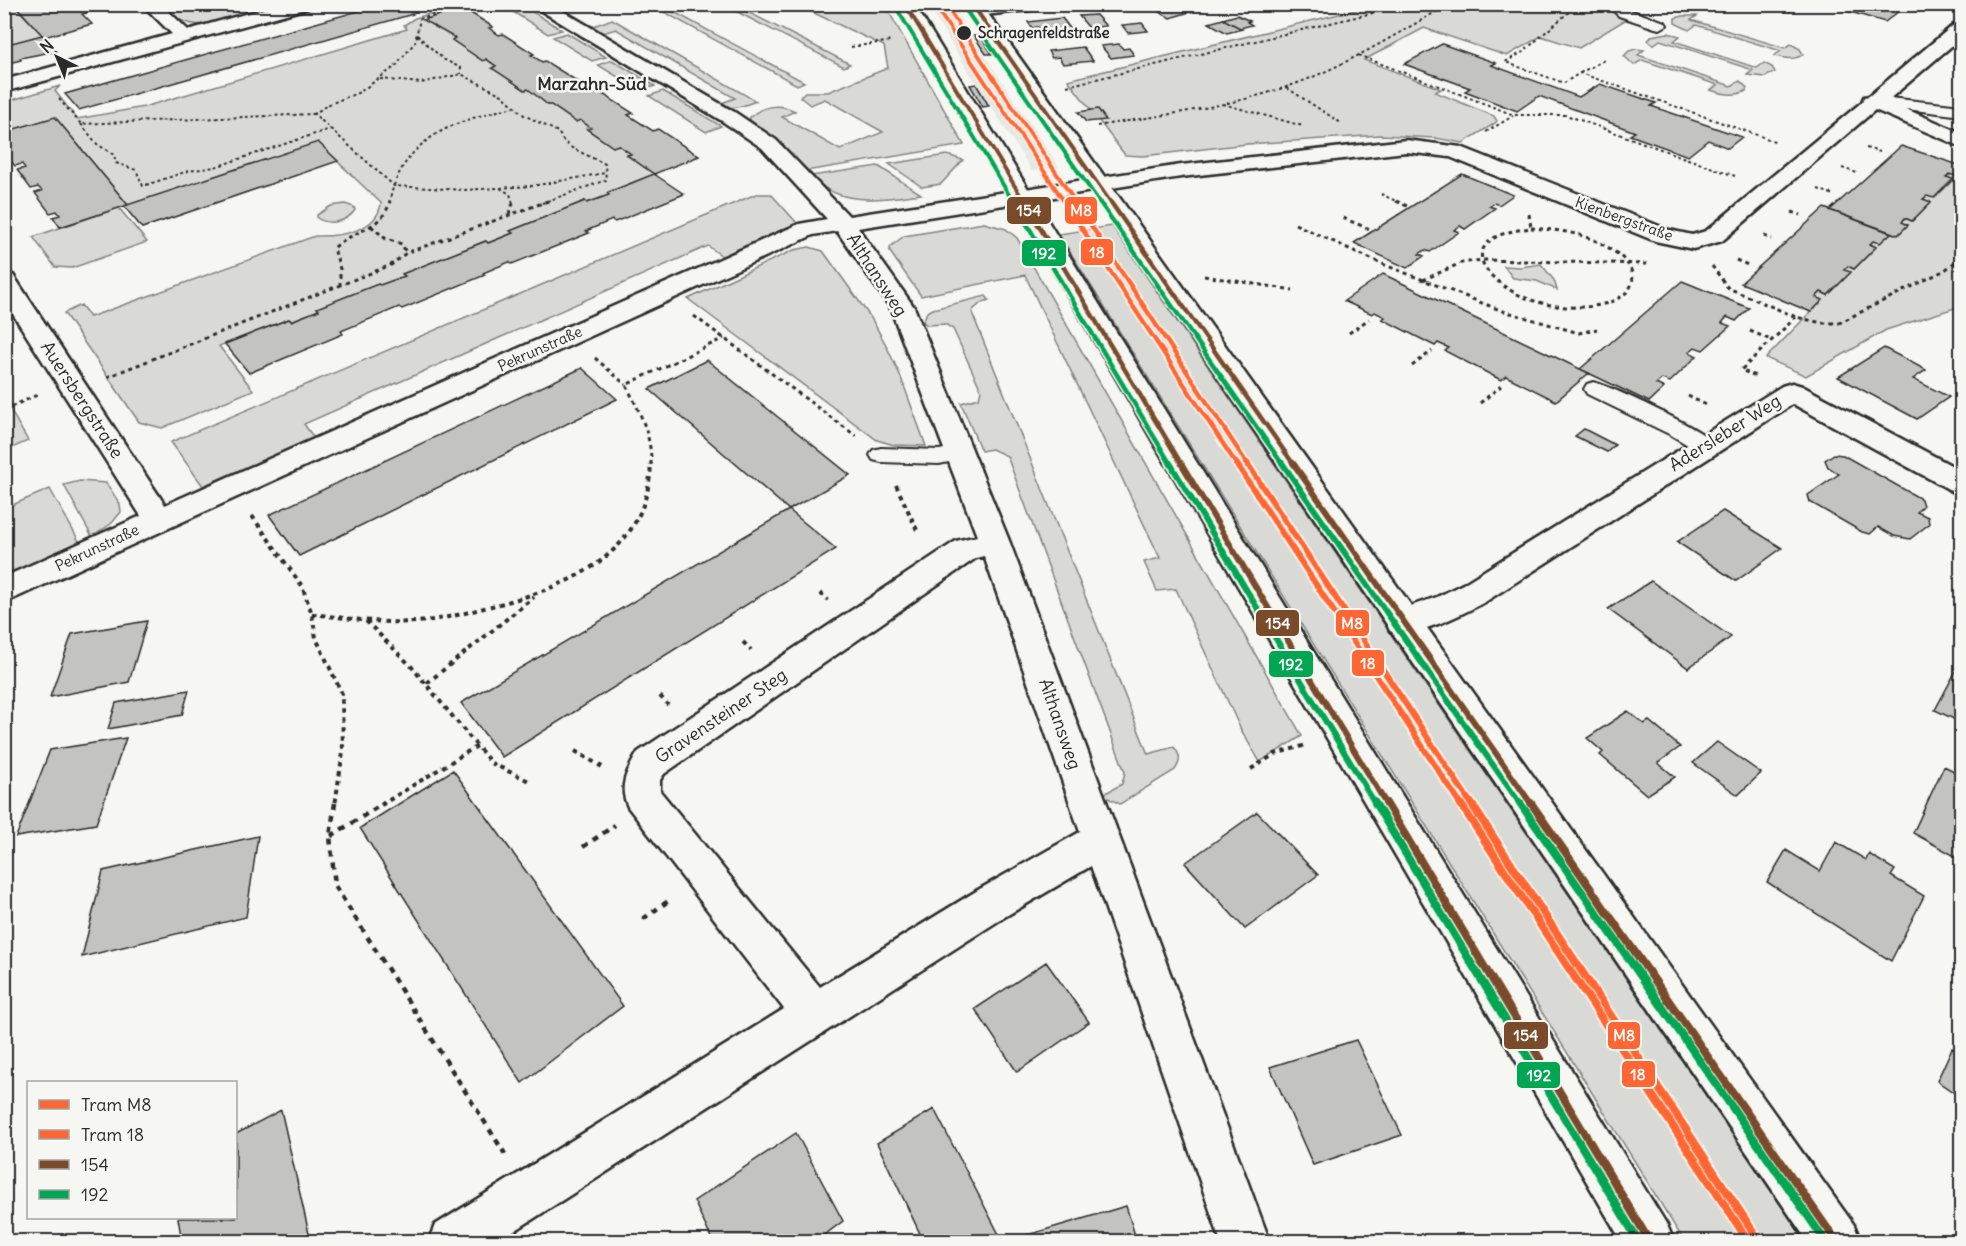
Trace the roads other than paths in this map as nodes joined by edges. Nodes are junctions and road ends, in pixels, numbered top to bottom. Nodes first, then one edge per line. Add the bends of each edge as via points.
1 (150, 4) edge
2 (302, 4) edge
3 (905, 4) edge
4 (1038, 4) edge
5 (1612, 4) edge
6 (548, 6) edge
7 (974, 8) edge
8 (1660, 25) dead end
9 (1962, 27) edge
10 (185, 37) junction
11 (4, 86) edge
12 (1870, 101) junction
13 (1962, 111) edge
14 (1962, 141) edge
15 (1098, 184) junction
16 (1020, 196) junction
17 (842, 222) junction
18 (4, 280) edge
19 (1594, 389) dead end
20 (1706, 446) junction
21 (961, 453) junction
22 (881, 455) road end
23 (1962, 484) edge
24 (159, 520) junction
25 (995, 543) junction
26 (4, 591) edge
27 (1402, 622) junction
28 (1100, 840) junction
29 (815, 1014) junction
30 (452, 1242) edge
31 (1246, 1242) edge
32 (1650, 1242) edge
33 (1837, 1242) edge

1 - 10 street
2 - 10 street
3 - 16 street
4 - 7 street
5 - 8 lane via 1624,13
6 - 17 street, Althansweg via 756,134
7 - 15 street
9 - 12 street, Kienbergstraße
10 - 11 street
12 - 13 lane
12 - 14 street
12 - 15 street, Kienbergstraße via 1714,236 1693,242 1663,236 1454,151 1407,146 1366,157 1221,166
15 - 16 street, Pekrunstraße
15 - 27 street
16 - 17 street, Pekrunstraße
16 - 32 street
17 - 21 street, Althansweg via 902,307
17 - 24 street, Pekrunstraße via 807,229
18 - 24 street, Auersbergstraße
19 - 20 lane
20 - 23 street, Adersleber Weg via 1792,392
20 - 27 street, Adersleber Weg via 1611,496 1474,593
21 - 22 lane via 939,457
21 - 25 street, Althansweg
24 - 26 street, Pekrunstraße
25 - 28 street, Althansweg
25 - 29 street, Gravensteiner Steg via 958,555 651,763 642,779 641,796
27 - 33 street
28 - 29 street
28 - 31 street, Althansweg
29 - 30 street

